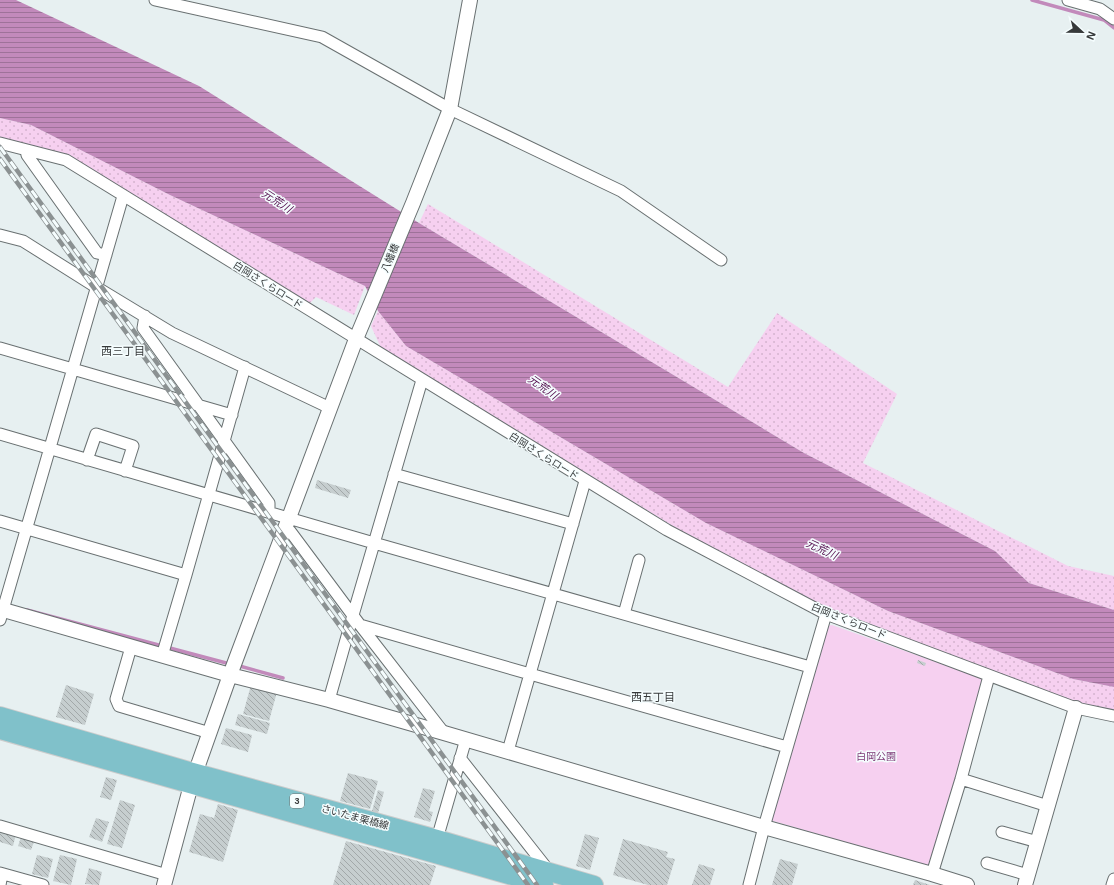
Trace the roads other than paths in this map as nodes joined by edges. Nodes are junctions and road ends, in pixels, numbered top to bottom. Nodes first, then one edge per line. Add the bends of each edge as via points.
1 (155, 0) edge
2 (470, 0) edge
3 (1068, 0) edge
4 (1101, 4) edge
5 (1114, 19) edge
6 (450, 109) junction
7 (0, 143) edge
8 (26, 150) junction
9 (123, 196) junction
10 (0, 235) edge
11 (106, 255) junction
12 (721, 260) dead end
13 (96, 287) junction
14 (145, 316) junction
15 (356, 339) junction
16 (0, 348) edge
17 (245, 367) junction
18 (73, 369) junction
19 (422, 380) junction
20 (199, 406) junction
21 (330, 408) junction
22 (232, 415) junction
23 (0, 434) edge
24 (224, 440) junction
25 (49, 449) junction
26 (87, 460) junction
27 (125, 471) junction
28 (394, 474) junction
29 (585, 481) junction
30 (209, 495) junction
31 (269, 512) junction
32 (0, 521) edge
33 (287, 524) junction
34 (573, 524) junction
35 (26, 529) junction
36 (374, 543) junction
37 (639, 560) dead end
38 (186, 575) junction
39 (554, 594) junction
40 (1, 613) edge
41 (624, 614) junction
42 (826, 614) junction
43 (353, 615) junction
44 (360, 625) junction
45 (131, 647) junction
46 (162, 656) junction
47 (810, 667) junction
48 (530, 674) junction
49 (230, 675) junction
50 (989, 676) junction
51 (329, 700) junction
52 (1076, 708) junction
53 (0, 716) edge
54 (1114, 716) edge
55 (0, 730) edge
56 (444, 732) junction
57 (210, 733) junction
58 (466, 739) junction
59 (788, 747) junction
60 (508, 752) junction
61 (460, 758) junction
62 (194, 779) junction
63 (961, 779) junction
64 (1048, 806) junction
65 (0, 826) edge
66 (764, 827) junction
67 (1002, 832) dead end
68 (437, 839) junction
69 (1038, 842) junction
70 (987, 863) dead end
71 (932, 874) junction
72 (1, 877) edge
73 (547, 878) edge
74 (503, 879) edge
75 (1114, 879) edge
76 (166, 880) edge
77 (1026, 880) edge
78 (43, 885) edge
79 (594, 885) edge
80 (749, 885) edge
81 (967, 885) edge
82 (1112, 885) edge

1 - 6 street via 322,37
2 - 6 street, 八幡橋
3 - 4 street
4 - 5 street
6 - 12 street via 621,191
6 - 15 street, 八幡橋
7 - 8 street, 白岡さくらロード
8 - 9 street, 白岡さくらロード via 66,160
8 - 11 street via 27,155 97,253
9 - 11 street
9 - 15 street, 白岡さくらロード
10 - 13 street via 23,241
11 - 13 street
13 - 14 street
13 - 18 street
14 - 17 street via 172,333
14 - 20 street via 143,328
15 - 19 street, 白岡さくらロード
15 - 21 street, 八幡橋
16 - 18 street
17 - 21 street
17 - 22 street
18 - 20 street
18 - 25 street
19 - 28 street
19 - 29 street, 白岡さくらロード
20 - 22 street
20 - 24 street
21 - 33 street, 八幡橋
22 - 24 street
23 - 25 street
24 - 30 street
24 - 31 street via 270,503
25 - 26 street
25 - 35 street
26 - 27 street
26 - 27 street via 96,434 133,446
27 - 30 street
28 - 34 street
28 - 36 street
29 - 34 street
29 - 42 street, 白岡さくらロード via 667,530
30 - 31 street
30 - 38 street
31 - 33 street
32 - 35 street
33 - 36 street
33 - 43 street
33 - 49 street, 八幡橋
34 - 39 street
35 - 38 street
35 - 40 street
36 - 39 street
36 - 43 street
37 - 41 street
38 - 46 street
39 - 41 street
39 - 48 street
40 - 45 street
41 - 47 street
42 - 47 street
42 - 50 street, 白岡さくらロード
43 - 44 street
43 - 51 street
44 - 48 street
44 - 56 street
45 - 46 street
45 - 57 street via 116,699 119,706
46 - 49 street
47 - 59 street
48 - 59 street
48 - 60 street
49 - 51 street
49 - 57 street, 八幡橋
50 - 52 street, 白岡さくらロード
50 - 63 street
51 - 56 street
52 - 54 street, 白岡さくらロード
52 - 64 street
53 - 62 main road, さいたま栗橋線 / 3
55 - 62 main road, さいたま栗橋線 / 3
56 - 58 street
57 - 62 street, 八幡橋
58 - 60 street
58 - 61 street
59 - 66 street
60 - 66 street
61 - 68 street
61 - 73 street
62 - 68 main road, さいたま栗橋線 / 3
62 - 74 main road, さいたま栗橋線 / 3
62 - 76 street, 八幡橋
63 - 64 street
63 - 71 street
64 - 69 street
65 - 76 street
66 - 71 street
66 - 80 street
67 - 69 street
68 - 73 main road, さいたま栗橋線 / 3
69 - 77 street
70 - 77 street
71 - 81 street
72 - 78 street
73 - 74 main road, さいたま栗橋線 / 3
73 - 79 main road, さいたま栗橋線 / 3
75 - 82 street

